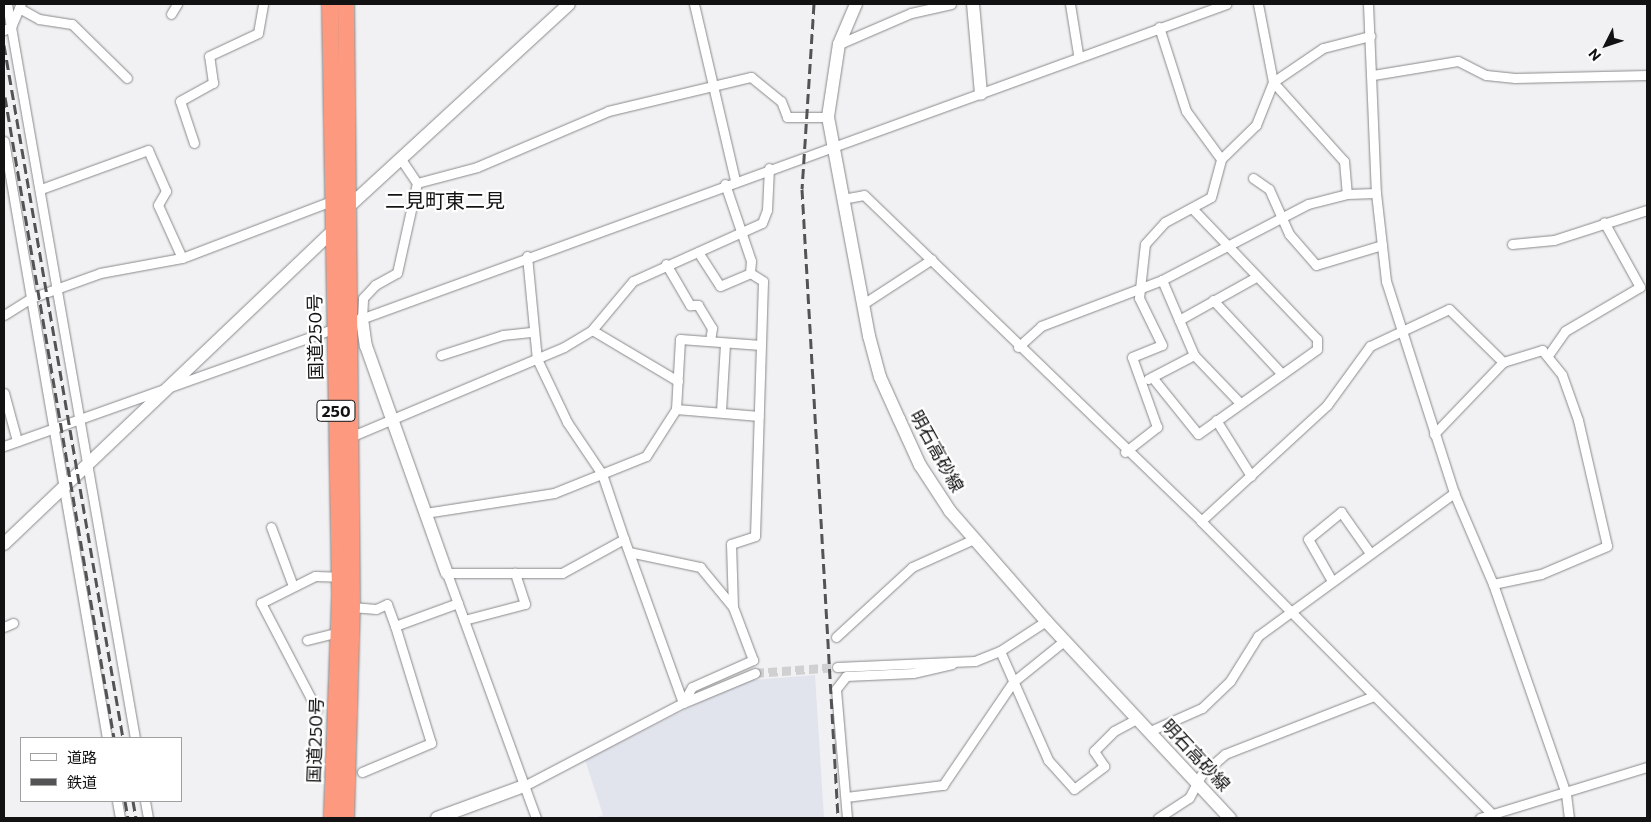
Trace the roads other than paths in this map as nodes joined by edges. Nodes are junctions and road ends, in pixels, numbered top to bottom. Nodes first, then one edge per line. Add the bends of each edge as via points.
1 (7, 4) edge
2 (177, 4) edge
3 (263, 4) edge
4 (330, 4) edge
5 (346, 4) edge
6 (569, 4) edge
7 (694, 4) edge
8 (856, 4) edge
9 (951, 4) edge
10 (974, 4) edge
11 (1070, 4) edge
12 (1226, 4) edge
13 (1258, 4) edge
14 (1368, 4) edge
15 (20, 6) edge
16 (171, 14) dead end
17 (1159, 27) junction
18 (8, 28) edge
19 (1370, 36) junction
20 (839, 44) junction
21 (1078, 54) junction
22 (1373, 75) junction
23 (1647, 75) edge
24 (127, 78) dead end
25 (1273, 82) junction
26 (714, 88) junction
27 (981, 94) junction
28 (828, 118) junction
29 (4, 141) edge
30 (194, 143) dead end
31 (831, 145) junction
32 (1221, 159) junction
33 (402, 161) junction
34 (769, 168) junction
35 (1253, 178) dead end
36 (735, 180) junction
37 (418, 183) junction
38 (725, 184) junction
39 (41, 189) junction
40 (1376, 193) junction
41 (1347, 194) junction
42 (331, 200) junction
43 (842, 200) junction
44 (1192, 208) junction
45 (345, 210) junction
46 (1647, 210) edge
47 (1283, 217) junction
48 (1604, 222) junction
49 (740, 234) junction
50 (332, 236) junction
51 (1512, 244) dead end
52 (1382, 245) junction
53 (1226, 246) junction
54 (698, 252) junction
55 (527, 256) junction
56 (182, 258) junction
57 (932, 259) junction
58 (666, 264) junction
59 (750, 273) junction
60 (1256, 276) junction
61 (1162, 280) junction
62 (1140, 288) junction
63 (57, 289) junction
64 (31, 298) junction
65 (1213, 300) junction
66 (863, 304) junction
67 (4, 315) edge
68 (1179, 320) junction
69 (348, 324) junction
70 (592, 330) junction
71 (531, 332) junction
72 (1399, 332) junction
73 (710, 342) junction
74 (725, 343) junction
75 (761, 346) junction
76 (1018, 347) junction
77 (1549, 354) junction
78 (441, 355) dead end
79 (1194, 355) junction
80 (537, 359) junction
81 (1503, 362) junction
82 (1282, 374) junction
83 (1152, 377) junction
84 (678, 381) junction
85 (173, 382) junction
86 (1141, 382) junction
87 (4, 393) edge
88 (1240, 403) junction
89 (676, 409) junction
90 (721, 411) junction
91 (759, 416) junction
92 (80, 417) junction
93 (391, 419) junction
94 (1216, 420) junction
95 (55, 428) junction
96 (1434, 434) junction
97 (350, 437) junction
98 (17, 441) junction
99 (4, 446) edge
100 (1125, 452) junction
101 (89, 462) junction
102 (602, 474) junction
103 (1251, 476) junction
104 (65, 485) junction
105 (1454, 493) junction
106 (425, 513) junction
107 (1201, 521) junction
108 (271, 527) dead end
109 (624, 539) junction
110 (974, 539) junction
111 (4, 544) edge
112 (629, 552) junction
113 (1370, 553) junction
114 (447, 573) junction
115 (515, 573) junction
116 (339, 577) junction
117 (1332, 581) junction
118 (1493, 584) junction
119 (293, 586) junction
120 (458, 603) junction
121 (352, 607) junction
122 (733, 607) junction
123 (1290, 611) junction
124 (464, 620) junction
125 (1046, 621) junction
126 (395, 626) junction
127 (338, 632) junction
128 (836, 637) dead end
129 (307, 640) dead end
130 (1065, 640) junction
131 (1000, 652) junction
132 (952, 664) junction
133 (837, 667) tunnel mouth
134 (755, 673) tunnel mouth
135 (1013, 682) junction
136 (1374, 696) junction
137 (683, 703) junction
138 (317, 710) dead end
139 (1138, 718) junction
140 (1150, 731) junction
141 (107, 737) edge
142 (135, 737) edge
143 (1647, 767) edge
144 (362, 772) dead end
145 (1198, 782) junction
146 (524, 786) junction
147 (1566, 794) junction
148 (846, 797) junction
149 (117, 802) edge
150 (145, 802) edge
151 (1492, 814) junction
152 (120, 818) edge
153 (148, 818) edge
154 (332, 818) edge
155 (346, 818) edge
156 (437, 818) edge
157 (536, 818) edge
158 (847, 818) edge
159 (1158, 818) edge
160 (1230, 818) edge
161 (1480, 818) edge
162 (1569, 818) edge

1 - 18 street
2 - 16 street
3 - 30 street via 258,33 209,56 213,83 180,101
4 - 42 highway, 国道250号 / 250
5 - 45 highway, 国道250号 / 250
6 - 33 street
7 - 26 street
8 - 20 street, 明石高砂線
9 - 20 street via 911,13
10 - 27 street
11 - 21 street
12 - 17 street
13 - 25 street
14 - 19 street
15 - 18 street
15 - 24 street via 39,19 72,24
17 - 21 street
17 - 32 street via 1186,111
18 - 39 street
19 - 22 street
19 - 25 street via 1323,48
20 - 28 street, 明石高砂線
21 - 27 street
22 - 23 street via 1458,61 1486,75 1516,78
22 - 40 street
25 - 32 street via 1256,125
25 - 41 street via 1344,161
26 - 28 street via 751,77 781,100 786,117
26 - 36 street
26 - 37 street via 608,110 477,167
27 - 31 street
28 - 31 street, 明石高砂線
29 - 64 street
31 - 34 street
31 - 43 street, 明石高砂線
32 - 44 street via 1211,196
33 - 37 street
33 - 45 street
34 - 36 street
34 - 49 street via 767,210 762,223
35 - 47 street via 1269,189
36 - 38 street
37 - 69 street via 397,273 375,284
38 - 49 street
38 - 55 street
39 - 56 street via 148,150 166,191 158,205
39 - 63 street
40 - 41 street
40 - 52 street
41 - 47 street via 1308,204
42 - 50 highway, 国道250号 / 250
42 - 56 street
43 - 57 street via 864,195
43 - 66 street, 明石高砂線
44 - 53 street
44 - 62 street via 1165,222 1145,244
45 - 50 street
45 - 69 highway, 国道250号 / 250
46 - 48 street
47 - 52 street via 1289,234 1316,265
47 - 53 street
48 - 51 street via 1554,240
48 - 77 street via 1640,287 1565,331
49 - 54 street
49 - 59 street via 751,261
50 - 69 highway, 国道250号 / 250
50 - 85 street
52 - 72 street
53 - 60 street
53 - 61 street
54 - 58 street
54 - 59 street via 720,286
55 - 69 street
55 - 71 street
56 - 63 street via 100,273
57 - 66 street
57 - 76 street
58 - 70 street via 633,281
58 - 73 street via 690,305 698,305 712,328
59 - 75 street via 763,281
60 - 65 street
60 - 82 street via 1317,339 1317,350
61 - 62 street
61 - 68 street
62 - 76 street via 1041,326
62 - 86 street via 1139,298 1162,345 1132,357
63 - 64 street
63 - 92 street
64 - 67 street
64 - 95 street
65 - 68 street
65 - 82 street
66 - 110 street, 明石高砂線 via 880,376 920,465
68 - 79 street
69 - 85 street
69 - 93 street
69 - 97 highway, 国道250号 / 250
69 - 116 highway, 国道250号 / 250
70 - 80 street
70 - 84 street
71 - 78 street via 503,335
71 - 80 street
72 - 81 street via 1449,309
72 - 96 street
72 - 103 street via 1370,346 1327,405
73 - 74 street
73 - 84 street via 680,339
74 - 75 street
74 - 90 street
75 - 91 street
76 - 100 street
77 - 81 street via 1542,350
77 - 118 street via 1562,375 1578,420 1607,546 1541,574
79 - 83 street
79 - 88 street
80 - 93 street
80 - 102 street via 568,422
81 - 96 street
82 - 88 street
83 - 86 street
83 - 94 street via 1198,434
84 - 89 street
85 - 92 street
85 - 101 street
86 - 100 street via 1157,428
87 - 98 street
88 - 94 street
89 - 90 street
89 - 102 street via 646,456
90 - 91 street
91 - 122 street via 755,536 731,544
92 - 95 street
92 - 101 street
93 - 97 street
93 - 106 street
94 - 103 street
95 - 98 street
95 - 104 street
96 - 105 street
97 - 121 highway, 国道250号 / 250
98 - 99 street
100 - 107 street
101 - 104 street
101 - 142 street
102 - 106 street via 554,493
102 - 109 street
103 - 107 street
104 - 111 street
104 - 141 street
105 - 113 street
105 - 118 street
106 - 114 street
107 - 123 street
108 - 119 street
109 - 112 street
109 - 115 street via 562,573
110 - 125 street, 明石高砂線
110 - 128 street via 912,567
112 - 122 street via 700,567
112 - 137 street
113 - 117 street
113 - 117 street via 1341,512 1308,539
114 - 115 street
114 - 120 street
115 - 124 street via 525,604
116 - 119 street via 315,576
116 - 127 highway, 国道250号 / 250
117 - 123 street
118 - 147 street
119 - 138 street via 262,603
120 - 124 street
120 - 126 street
121 - 126 street via 376,609 387,604
121 - 155 highway, 国道250号 / 250
122 - 137 street via 754,660 692,687
123 - 136 street
123 - 140 street via 1258,636 1219,694 1202,708
124 - 146 street
125 - 130 street, 明石高砂線
125 - 131 street
126 - 144 street via 431,744
127 - 129 street
127 - 154 highway, 国道250号 / 250
130 - 135 street
130 - 139 street, 明石高砂線
131 - 132 street
131 - 135 street
132 - 133 street via 915,661
132 - 148 street via 913,672 846,676 836,689
134 - 137 street
135 - 139 street via 1048,760 1074,789 1104,766 1094,751 1114,731
135 - 148 street via 943,785
136 - 145 street via 1225,754
136 - 151 street
137 - 146 street
139 - 140 street, 明石高砂線
140 - 145 street, 明石高砂線
143 - 147 street
145 - 159 street via 1189,798
145 - 160 street, 明石高砂線
146 - 156 street
146 - 157 street
147 - 151 street
147 - 162 street
148 - 158 street
149 - 152 street
150 - 153 street
151 - 161 street

